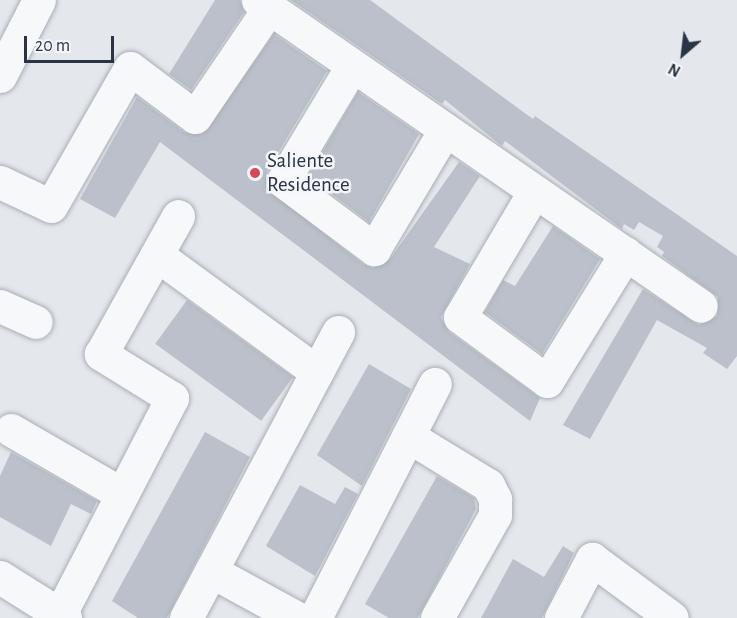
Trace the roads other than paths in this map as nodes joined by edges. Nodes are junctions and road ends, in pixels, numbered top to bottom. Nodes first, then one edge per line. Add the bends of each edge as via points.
1 (39, 0) edge
2 (264, 4) edge
3 (352, 66) junction
4 (0, 76) edge
5 (445, 130) junction
6 (0, 182) edge
7 (534, 192) junction
8 (178, 216) dead end
9 (626, 253) junction
10 (157, 255) junction
11 (0, 306) edge
12 (702, 306) dead end
13 (36, 322) dead end
14 (338, 332) dead end
15 (316, 372) junction
16 (435, 384) dead end
17 (11, 430) dead end
18 (408, 436) junction
19 (122, 494) junction
20 (211, 571) junction
21 (0, 577) edge
22 (61, 617) edge
23 (186, 618) edge
24 (297, 618) edge
25 (315, 618) edge
26 (437, 618) edge
27 (561, 618) edge
28 (672, 618) edge

1 - 4 street
2 - 3 street
2 - 6 street via 195,117 130,68 51,206
3 - 5 street
3 - 5 street via 283,181 374,249
5 - 7 street
7 - 9 street
7 - 9 street via 460,317 547,381
8 - 10 street
9 - 12 street
10 - 15 street
10 - 19 street via 101,354 172,398
11 - 13 street
14 - 15 street
15 - 20 street
16 - 18 street
17 - 19 street
18 - 25 street
18 - 26 street via 488,485 495,499 495,514
19 - 22 street
20 - 23 street
20 - 24 street
21 - 22 street
27 - 28 street via 592,559

